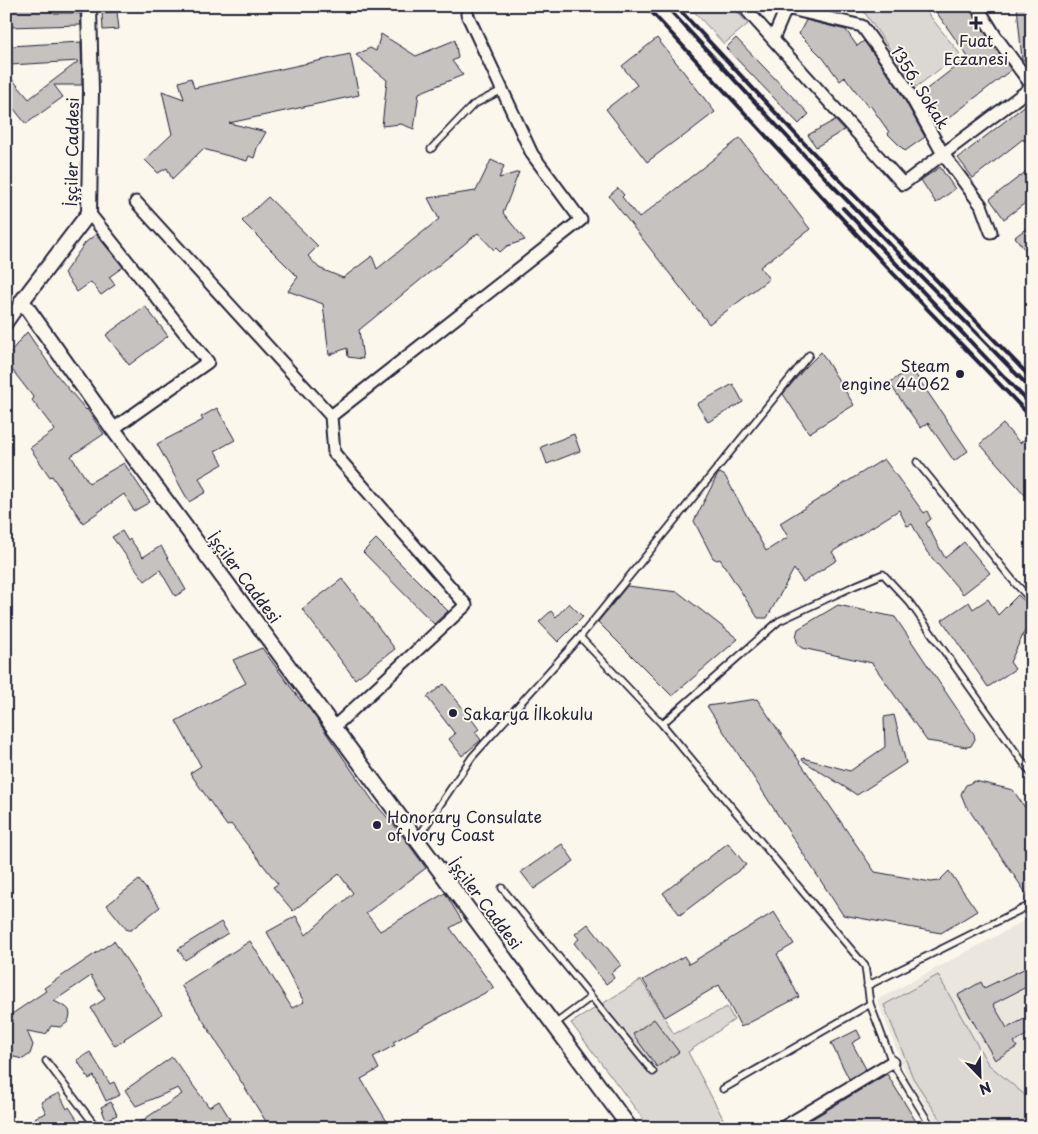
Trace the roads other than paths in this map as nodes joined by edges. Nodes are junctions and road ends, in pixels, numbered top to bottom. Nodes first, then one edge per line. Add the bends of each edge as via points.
1 (89, 6) edge
2 (743, 6) edge
3 (977, 6) edge
4 (786, 7) edge
5 (467, 14) dead end
6 (773, 39) junction
7 (1032, 87) edge
8 (502, 90) junction
9 (431, 149) dead end
10 (943, 154) junction
11 (136, 202) dead end
12 (89, 213) junction
13 (991, 232) dead end
14 (22, 301) junction
15 (6, 324) edge
16 (809, 355) dead end
17 (332, 416) junction
18 (113, 428) junction
19 (918, 462) dead end
20 (1032, 601) edge
21 (580, 637) junction
22 (662, 724) junction
23 (334, 727) junction
24 (1032, 775) edge
25 (417, 839) junction
26 (502, 888) dead end
27 (1032, 904) edge
28 (867, 986) junction
29 (591, 997) junction
30 (870, 1004) junction
31 (554, 1025) junction
32 (46, 1061) dead end
33 (892, 1062) junction
34 (653, 1072) dead end
35 (723, 1089) dead end
36 (795, 1124) edge
37 (97, 1128) edge
38 (630, 1128) edge
39 (782, 1128) edge
40 (932, 1128) edge

1 - 12 street, İşçiler Caddesi
2 - 6 street
3 - 7 street
4 - 6 street
4 - 10 street, 1356. Sokak via 862,26 904,84
5 - 8 street
6 - 10 street via 903,184
7 - 10 street
8 - 9 lane via 473,105
8 - 17 street via 532,154 581,220
10 - 13 street, 1356. Sokak via 981,205
11 - 17 street
12 - 14 street, İşçiler Caddesi
12 - 18 street via 208,362
14 - 15 street
14 - 18 street, İşçiler Caddesi
16 - 21 lane
17 - 23 street via 334,453 466,604
18 - 23 street, İşçiler Caddesi
19 - 20 lane
21 - 22 lane
21 - 25 lane via 472,757
22 - 24 lane via 779,621 883,574 910,603
22 - 28 lane via 865,966
23 - 25 street, İşçiler Caddesi
25 - 31 street, İşçiler Caddesi
26 - 29 lane
27 - 28 lane
28 - 30 lane
29 - 31 lane
29 - 34 lane
30 - 33 lane
30 - 35 lane
31 - 38 street, İşçiler Caddesi
32 - 37 lane
33 - 36 street
33 - 40 lane
36 - 39 street

